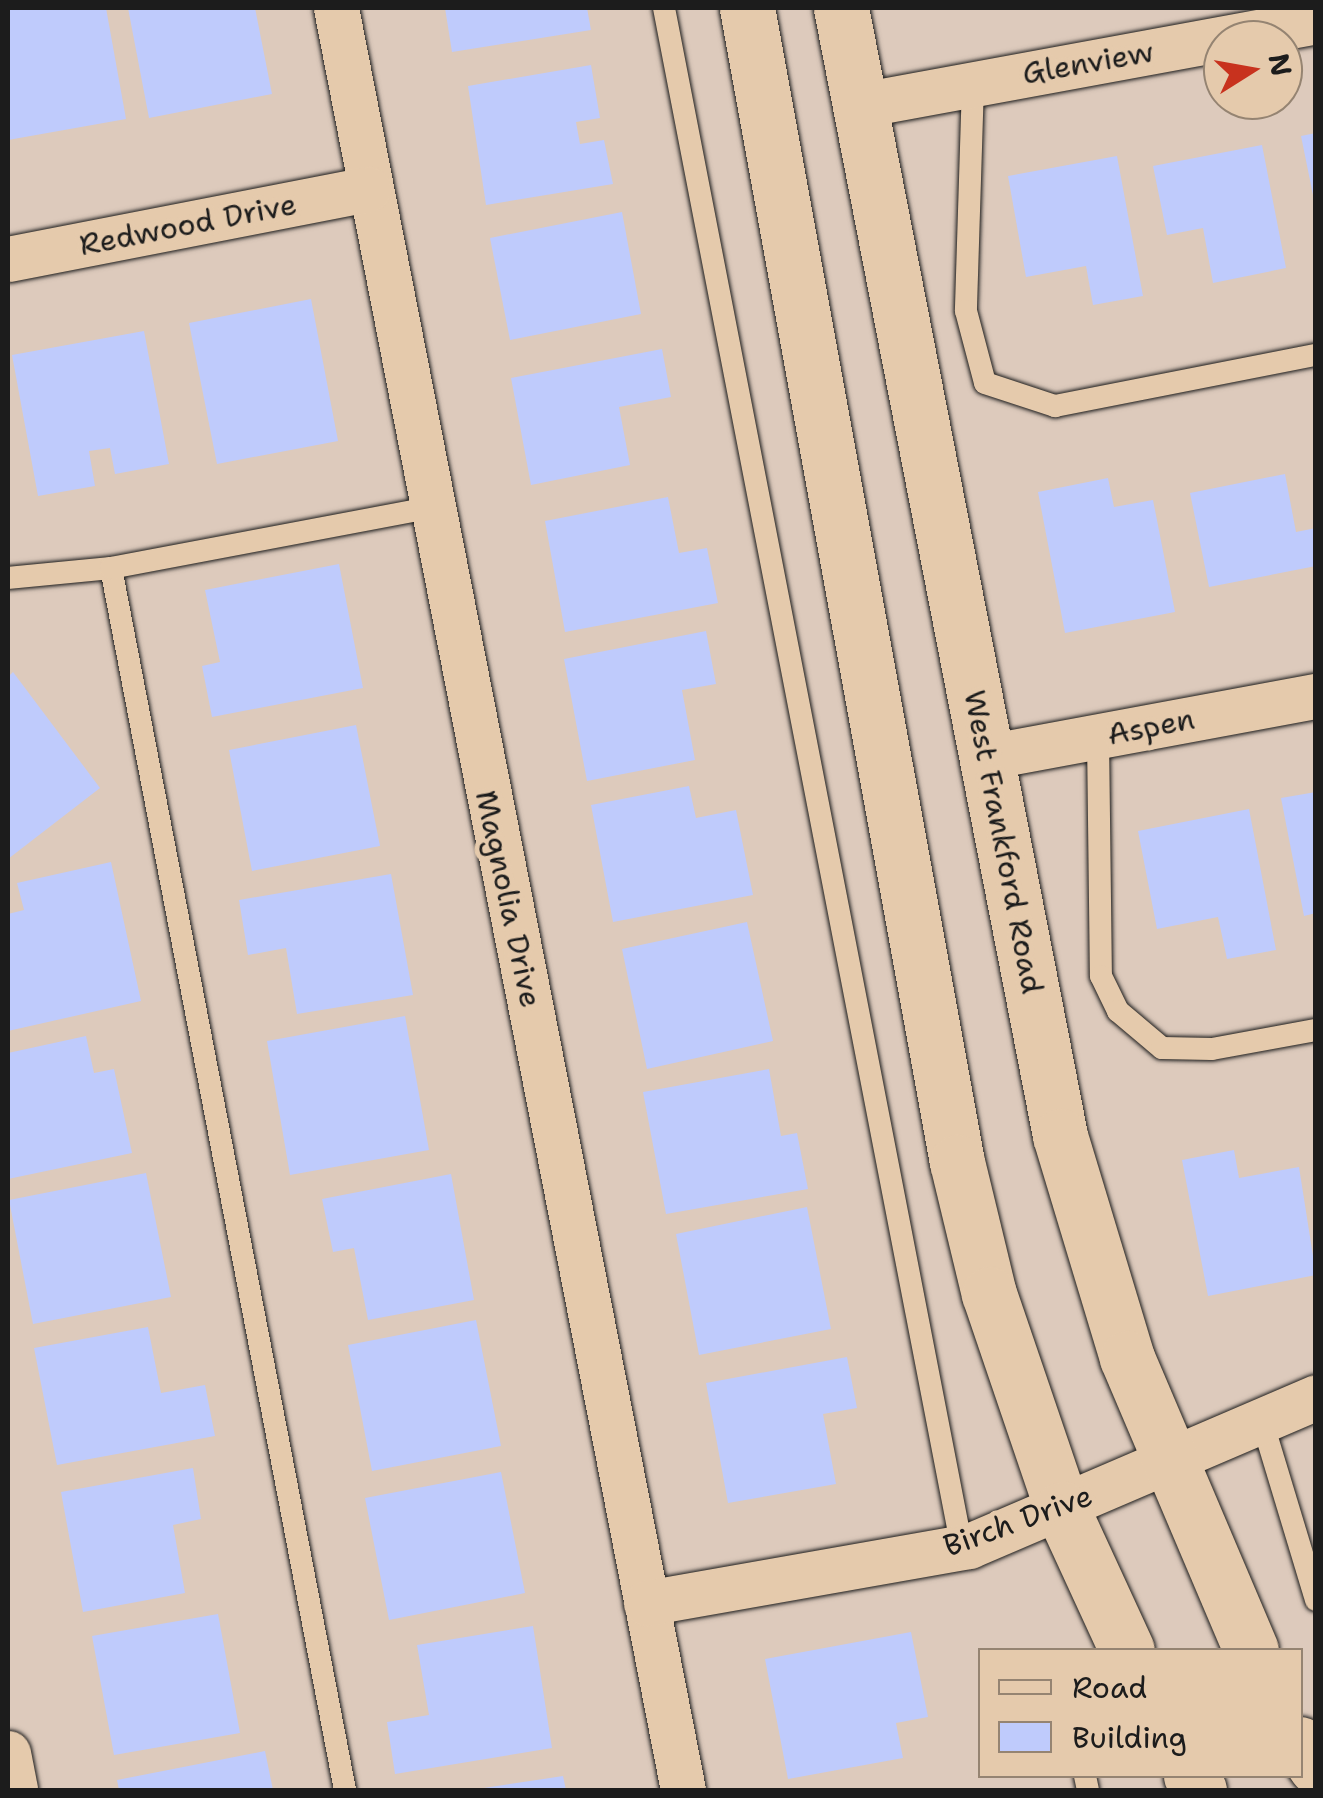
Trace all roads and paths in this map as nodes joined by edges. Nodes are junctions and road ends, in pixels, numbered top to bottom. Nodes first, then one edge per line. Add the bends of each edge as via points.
1 (336, 8) edge
2 (664, 8) edge
3 (748, 8) edge
4 (840, 8) edge
5 (1316, 21) edge
6 (972, 84) junction
7 (860, 105) junction
8 (368, 189) junction
9 (8, 259) edge
10 (1316, 355) edge
11 (428, 508) junction
12 (111, 568) junction
13 (8, 578) edge
14 (1316, 696) edge
15 (1098, 737) junction
16 (986, 758) junction
17 (1316, 1030) edge
18 (1316, 1397) edge
19 (1262, 1421) junction
20 (1170, 1461) junction
21 (1062, 1508) junction
22 (962, 1548) junction
23 (1316, 1600) edge
24 (646, 1602) junction
25 (1126, 1648) edge
26 (1251, 1648) edge
27 (8, 1753) edge
28 (15, 1790) edge
29 (344, 1790) edge
30 (682, 1790) edge

1 - 8 street, Magnolia Drive
2 - 22 lane
3 - 21 main road via 957,1162 990,1294
4 - 7 main road, West Frankford Road
5 - 6 street, Glenview
6 - 7 street, Glenview
6 - 10 lane via 966,311 985,383 1056,406
7 - 16 main road, West Frankford Road
8 - 9 street, Redwood Drive
8 - 11 street, Magnolia Drive
11 - 12 lane
11 - 24 street, Magnolia Drive
12 - 13 lane
12 - 29 lane
14 - 15 street, Aspen
15 - 16 street, Aspen
15 - 17 lane via 1101,976 1118,1010 1162,1048
16 - 20 main road, West Frankford Road via 1060,1136 1127,1358
18 - 19 street, Birch Drive
19 - 20 street, Birch Drive
19 - 23 lane
20 - 21 street, Birch Drive
20 - 26 main road, West Frankford Road
21 - 22 street, Birch Drive
21 - 25 main road
22 - 24 street, Birch Drive
24 - 30 street, Magnolia Drive
27 - 28 street

